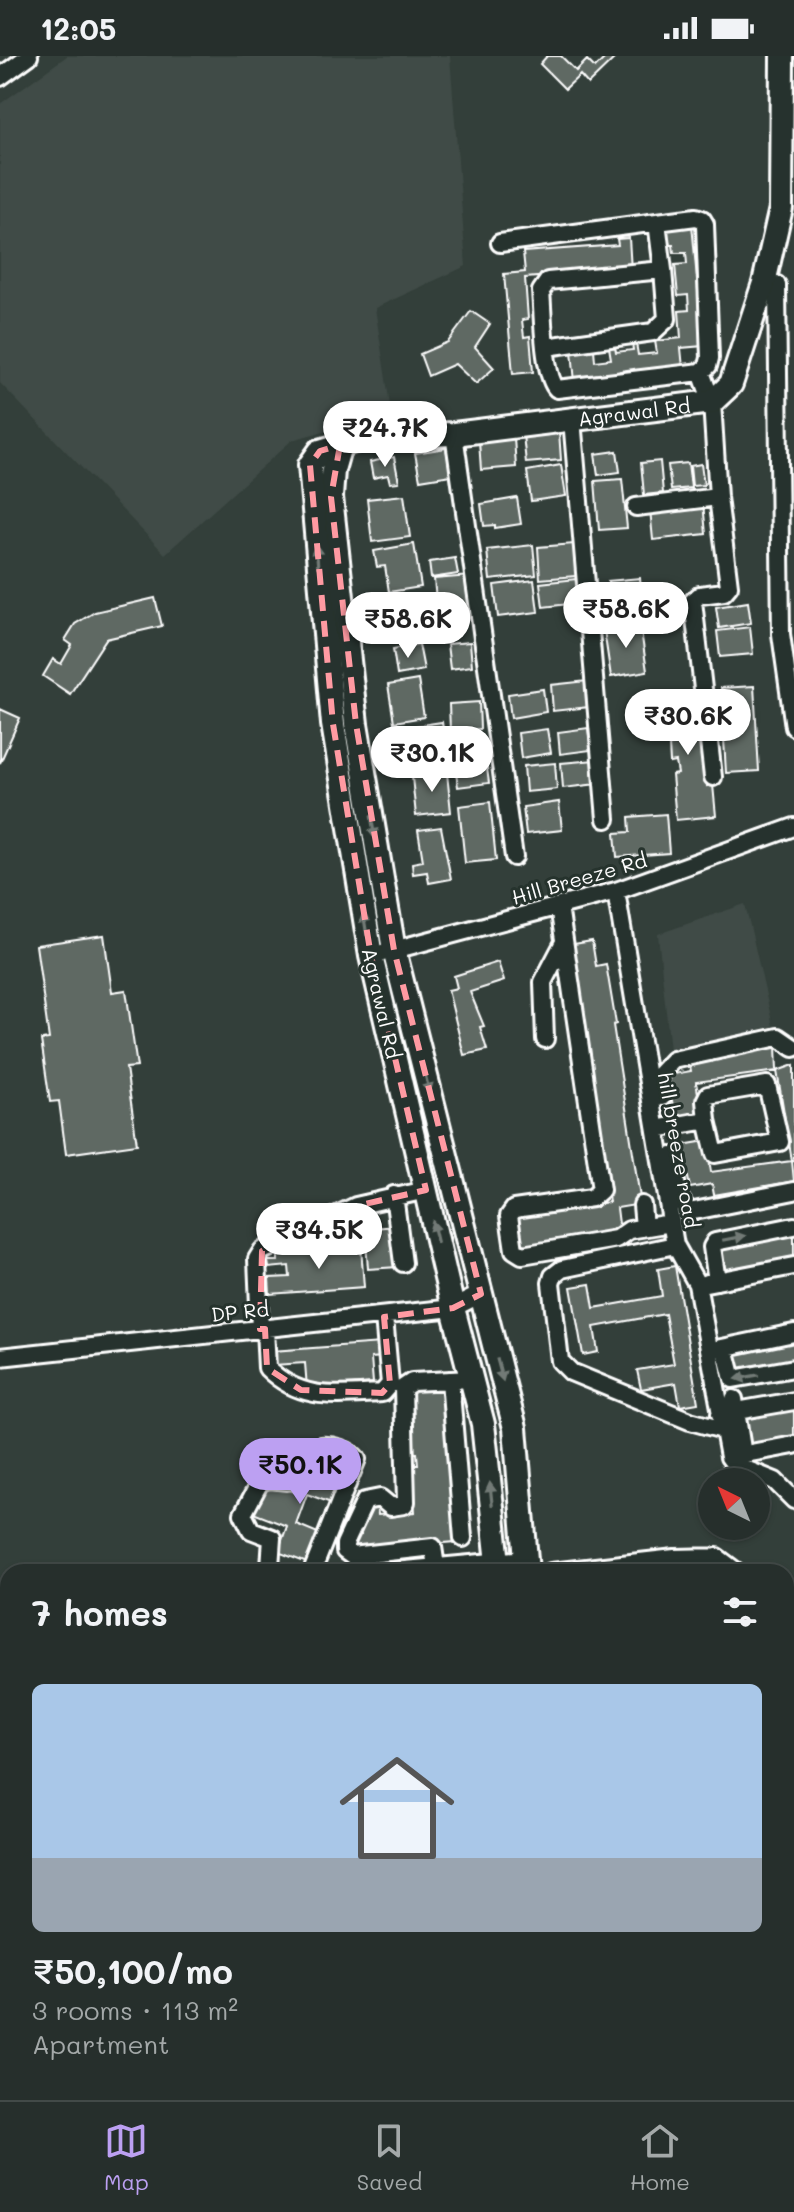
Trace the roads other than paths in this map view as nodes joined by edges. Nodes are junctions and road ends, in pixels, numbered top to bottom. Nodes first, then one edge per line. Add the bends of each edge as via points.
1 (29, 56) edge
2 (782, 56) edge
3 (0, 77) edge
4 (657, 222) junction
5 (500, 243) dead end
6 (663, 270) junction
7 (770, 284) junction
8 (794, 287) edge
9 (546, 347) junction
10 (701, 372) junction
11 (712, 402) junction
12 (572, 419) junction
13 (454, 434) junction
14 (340, 445) junction
15 (718, 497) junction
16 (636, 507) dead end
17 (794, 727) edge
18 (713, 777) dead end
19 (606, 819) dead end
20 (794, 827) edge
21 (514, 857) dead end
22 (616, 891) junction
23 (559, 906) junction
24 (564, 942) junction
25 (394, 950) junction
26 (371, 956) junction
27 (545, 1039) dead end
28 (794, 1048) edge
29 (707, 1120) junction
30 (661, 1128) junction
31 (426, 1190) junction
32 (794, 1191) edge
33 (394, 1195) junction
34 (642, 1205) dead end
35 (671, 1223) junction
36 (794, 1226) edge
37 (644, 1227) junction
38 (675, 1245) junction
39 (403, 1263) dead end
40 (794, 1266) edge
41 (717, 1281) junction
42 (697, 1284) junction
43 (481, 1294) junction
44 (453, 1308) junction
45 (384, 1317) junction
46 (262, 1329) junction
47 (794, 1333) edge
48 (717, 1349) junction
49 (0, 1357) edge
50 (794, 1368) edge
51 (460, 1379) junction
52 (794, 1401) edge
53 (728, 1414) junction
54 (794, 1445) edge
55 (736, 1456) junction
56 (794, 1500) edge
57 (463, 1538) dead end
58 (270, 1564) edge
59 (315, 1564) edge
60 (436, 1564) edge
61 (499, 1564) edge
62 (526, 1564) edge
63 (622, 1564) edge
64 (712, 1564) edge

1 - 3 street
2 - 7 street, Agrawal Rd via 781,208
4 - 5 street
4 - 6 street
4 - 10 street via 696,217 705,224 710,358
6 - 9 street via 667,319 653,332
6 - 9 street via 548,281 541,291
7 - 8 street
7 - 11 street, Agrawal Rd via 731,384
7 - 17 street via 781,634
9 - 10 street via 551,384 557,389
10 - 11 street
11 - 12 street, Agrawal Rd
11 - 15 street
12 - 13 street, Agrawal Rd
12 - 19 street
13 - 14 street, Agrawal Rd via 368,437
13 - 21 street
14 -> 25 street, Agrawal Rd via 333,470 333,512 356,724
26 -> 14 street, Agrawal Rd via 333,724 312,503 310,465 320,451
15 - 16 street
15 - 18 street via 729,586 693,601
20 - 22 street, Hill Breeze Rd
22 - 23 street, Hill Breeze Rd
22 - 30 street, hill breeze road
23 - 24 street
23 - 25 street, Hill Breeze Rd
24 - 27 street via 543,982
24 - 37 street via 601,1190 592,1198 514,1209 509,1216 514,1250 522,1255 616,1239
25 - 26 street, Hill Breeze Rd
25 -> 43 street, Agrawal Rd
26 - 31 street, Agrawal Rd
28 - 30 street via 778,1037 673,1060 658,1076
29 - 29 street via 708,1095 767,1085 780,1142 715,1154
29 - 30 street
30 - 32 street via 679,1198 689,1212
30 - 35 street, hill breeze road
31 - 33 street
44 -> 31 street, Agrawal Rd
33 - 39 street
33 - 46 street via 356,1206 262,1251 257,1259
34 - 37 street
35 - 37 street
35 - 38 street, hill breeze road
41 -> 36 street via 715,1242
38 - 42 street, hill breeze road
38 - 53 street via 562,1269 553,1276 560,1361 571,1372 690,1421
40 - 41 street
41 - 42 street
42 - 48 street, hill breeze road
43 - 44 street, DP Rd
43 -> 62 street, Agrawal Rd via 515,1428
44 - 45 street, DP Rd
44 - 51 street, Agrawal Rd
45 - 46 street, DP Rd
45 - 46 street via 390,1384 382,1393 323,1396 301,1390 267,1368
46 - 49 street, DP Rd
47 - 48 street
50 -> 48 street via 733,1379
48 - 53 street, hill breeze road
51 - 57 street
51 - 60 street via 412,1382 403,1388 406,1502 391,1507 380,1498 365,1501 345,1544 352,1556 433,1547
61 -> 51 street, Agrawal Rd via 483,1424
52 - 53 street
53 - 55 street, hill breeze road
54 - 55 street
55 - 56 street via 735,1465 775,1481
58 - 59 street via 272,1538 251,1530 243,1514 260,1482 287,1481 320,1446 330,1445 357,1459
63 - 64 street via 675,1558

